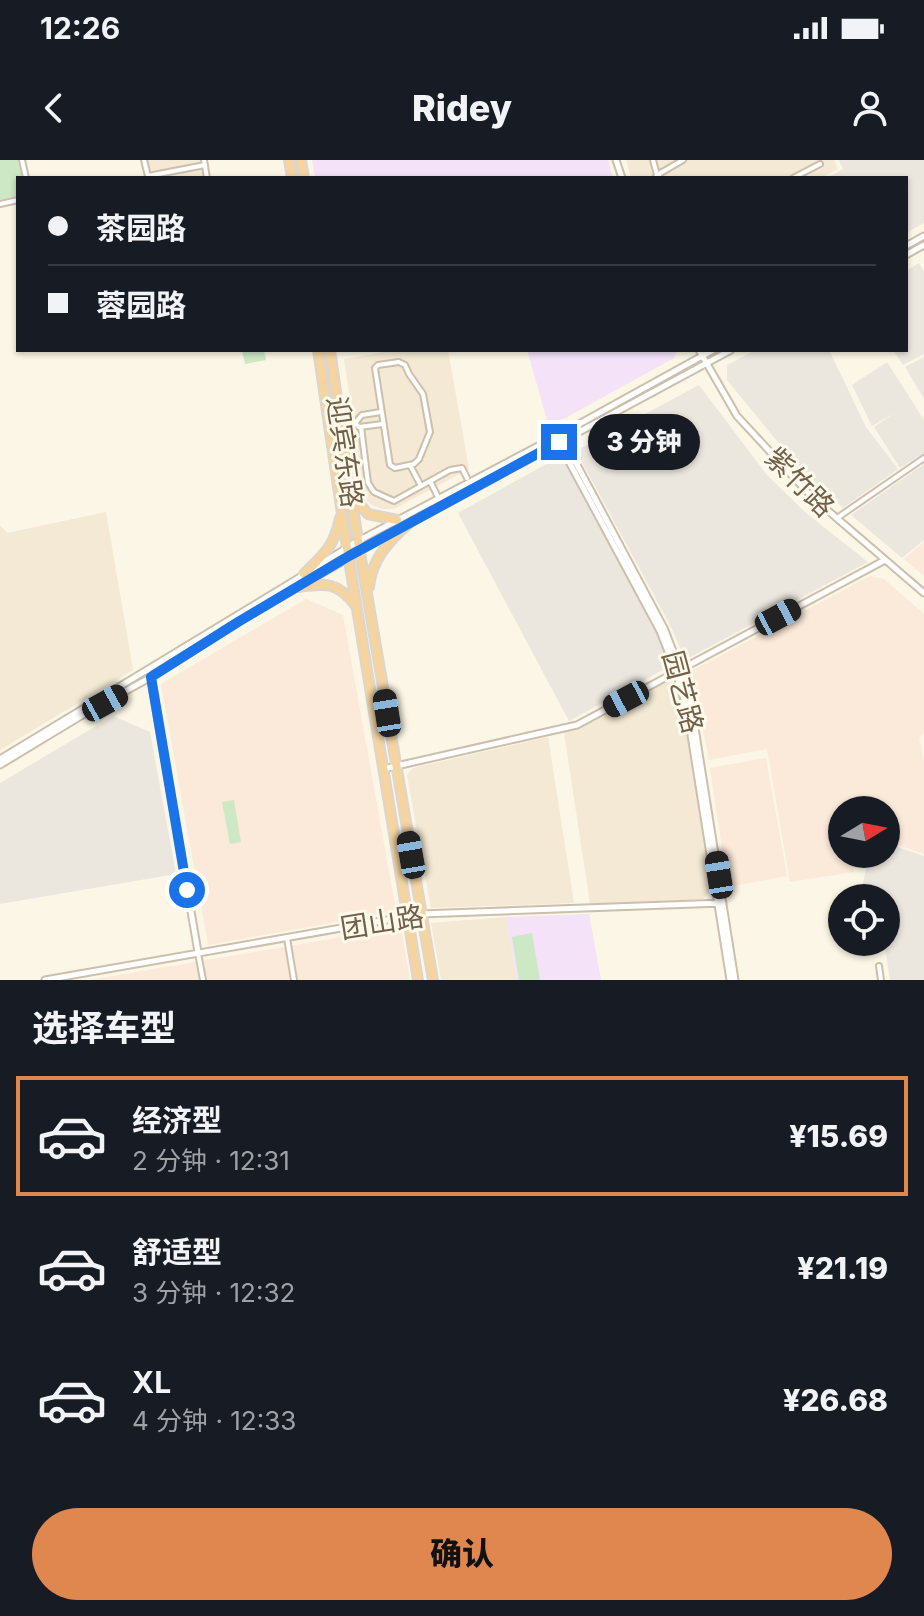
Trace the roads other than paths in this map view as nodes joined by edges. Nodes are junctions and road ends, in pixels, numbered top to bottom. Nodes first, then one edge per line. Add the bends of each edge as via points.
1 (144, 160) edge
2 (683, 160) edge
3 (205, 162) edge
4 (820, 164) dead end
5 (659, 176) edge
6 (797, 176) edge
7 (318, 352) edge
8 (330, 352) edge
9 (727, 352) edge
10 (701, 353) edge
11 (706, 363) junction
12 (381, 412) junction
13 (383, 424) junction
14 (361, 427) junction
15 (558, 435) junction
16 (924, 458) edge
17 (410, 465) junction
18 (467, 478) dead end
19 (430, 481) junction
20 (350, 483) junction
21 (338, 485) junction
22 (421, 486) junction
23 (351, 494) junction
24 (437, 495) dead end
25 (341, 509) junction
26 (836, 519) junction
27 (397, 520) junction
28 (408, 524) junction
29 (359, 546) junction
30 (348, 552) junction
31 (885, 560) junction
32 (304, 574) junction
33 (298, 587) junction
34 (924, 593) edge
35 (369, 603) junction
36 (357, 608) junction
37 (147, 670) junction
38 (678, 671) junction
39 (151, 677) junction
40 (0, 759) edge
41 (0, 765) edge
42 (396, 767) junction
43 (383, 769) junction
44 (720, 902) junction
45 (421, 914) junction
46 (408, 918) junction
47 (287, 938) junction
48 (198, 953) junction
49 (879, 966) dead end
50 (45, 980) edge
51 (203, 980) edge
52 (294, 980) edge
53 (418, 980) edge
54 (433, 980) edge
55 (733, 980) edge
56 (881, 980) edge

1 - 3 street via 148,176
2 - 5 street
4 - 6 street
7 - 21 highway, 迎宾东路
8 - 20 highway, 迎宾东路
9 - 11 street
10 - 11 street, 紫竹路
10 - 15 street
11 - 15 street
11 - 26 street, 紫竹路 via 737,416
12 - 13 street
12 - 14 street via 362,415 355,423
12 - 17 street via 375,368 399,362 423,394 430,432 419,459
13 - 14 street
13 - 17 street via 390,465
14 - 22 street via 368,483 374,492 394,501
15 - 27 street
15 - 28 street
15 - 38 street, 园艺路
16 - 26 street
17 - 22 street
18 - 19 street via 462,468
19 - 22 street
19 - 24 street
20 - 21 highway
20 - 23 highway, 迎宾东路
21 - 25 highway, 迎宾东路
23 - 27 highway via 368,514
23 - 29 highway, 迎宾东路
25 - 30 highway, 迎宾东路
25 - 32 highway via 336,537
26 - 31 street, 紫竹路
27 - 29 street
28 - 29 street
28 - 35 highway via 377,557
29 - 30 street
29 - 35 highway, 迎宾东路
30 - 32 street
30 - 33 street
30 - 36 highway, 迎宾东路
31 - 34 street, 紫竹路
31 - 38 street
32 - 37 street
33 - 36 highway via 336,586
33 - 39 street
35 - 36 highway
35 - 42 highway, 迎宾东路
36 - 43 highway, 迎宾东路
37 - 39 street
37 - 40 street
38 - 42 street via 567,729
38 - 44 street, 园艺路
39 - 41 street
39 - 48 street
42 - 43 street
42 - 45 highway, 迎宾东路
43 - 46 highway, 迎宾东路
44 - 45 street, 团山路
44 - 55 street, 园艺路
45 - 46 street, 团山路
45 - 54 highway, 迎宾东路
46 - 47 street, 团山路
46 - 53 highway, 迎宾东路
47 - 48 street, 团山路
47 - 52 street
48 - 50 street, 团山路
48 - 51 street
49 - 56 street

